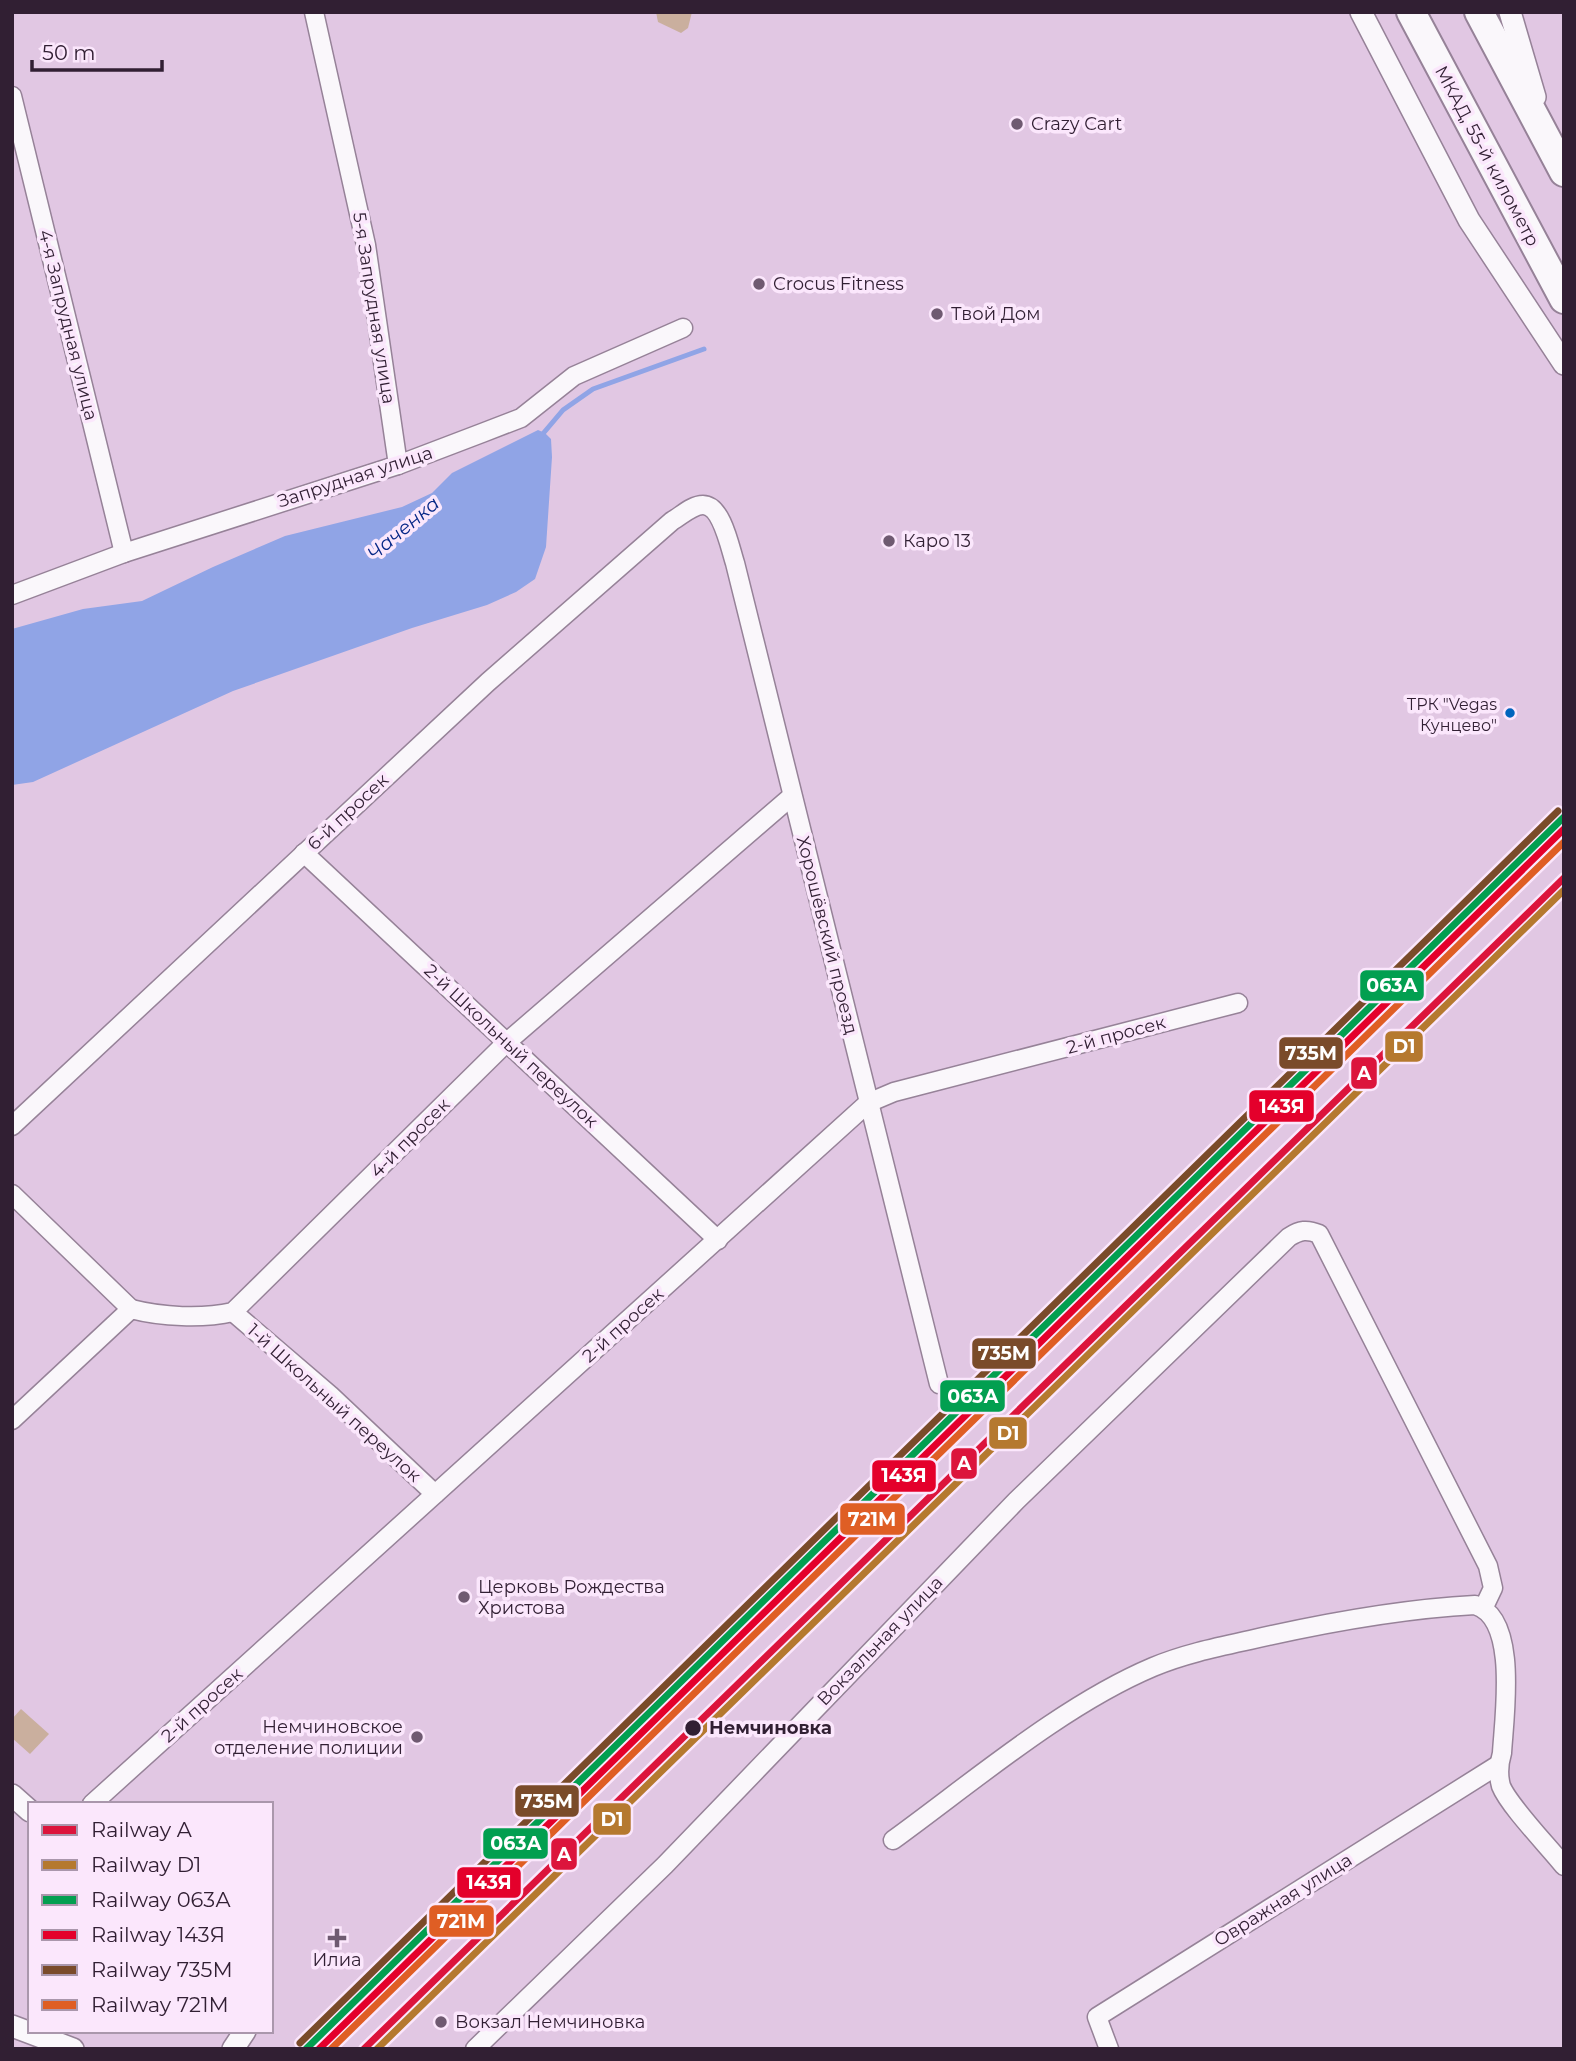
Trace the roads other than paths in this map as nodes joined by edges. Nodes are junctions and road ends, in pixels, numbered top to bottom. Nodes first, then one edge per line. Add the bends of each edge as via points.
1 (314, 12) edge
2 (1361, 12) edge
3 (1411, 12) edge
4 (1479, 12) edge
5 (1510, 12) edge
6 (12, 96) edge
7 (1564, 172) edge
8 (1564, 299) edge
9 (683, 328) dead end
10 (1564, 364) edge
11 (398, 464) junction
12 (693, 508) joint
13 (124, 553) junction
14 (12, 595) edge
15 (792, 796) junction
16 (304, 853) junction
17 (1238, 1003) dead end
18 (508, 1042) junction
19 (868, 1103) junction
20 (12, 1126) edge
21 (12, 1194) edge
22 (718, 1240) junction
23 (131, 1309) junction
24 (233, 1312) junction
25 (939, 1384) dead end
26 (12, 1420) edge
27 (435, 1494) junction
28 (1484, 1607) junction
29 (1498, 1765) junction
30 (12, 1795) edge
31 (94, 1802) edge
32 (28, 1809) edge
33 (893, 1840) dead end
34 (1564, 1866) edge
35 (31, 2033) edge
36 (244, 2033) edge
37 (73, 2049) edge
38 (233, 2049) edge
39 (475, 2049) edge
40 (1109, 2049) edge

1 - 11 street, 5-я Запрудная улица via 366,245
2 - 10 street via 1469,220
3 - 8 highway, МКАД, 55-й километр
4 - 7 highway
5 - 7 street via 1526,71
6 - 13 street, 4-я Запрудная улица
9 - 11 street, Запрудная улица via 574,376 521,418
11 - 13 street, Запрудная улица
12 - 15 street, Хорошёвский проезд via 710,507 721,519
12 - 16 street, 6-й просек via 672,521 488,682
13 - 14 street, Запрудная улица
15 - 18 street, 4-й просек
15 - 19 street, Хорошёвский проезд
16 - 18 street, 2-й Школьный переулок
16 - 20 street, 6-й просек
17 - 19 street, 2-й просек via 894,1092
18 - 22 street, 2-й Школьный переулок
18 - 24 street, 4-й просек
19 - 22 street, 2-й просек
19 - 25 street, Хорошёвский проезд
21 - 23 street
22 - 27 street, 2-й просек
23 - 24 street via 215,1316
23 - 26 street
24 - 27 street, 1-й Школьный переулок
27 - 31 street, 2-й просек
28 - 29 street via 1502,1637 1506,1674
28 - 33 street via 1464,1605 1313,1625 1154,1666 1047,1727
28 - 39 street, Вокзальная улица via 1493,1588 1488,1566 1319,1234 1298,1231 1016,1501 665,1865
29 - 34 street via 1501,1786 1510,1801
29 - 40 street, Овражная улица via 1097,2017
30 - 32 street
35 - 37 street
36 - 38 street

